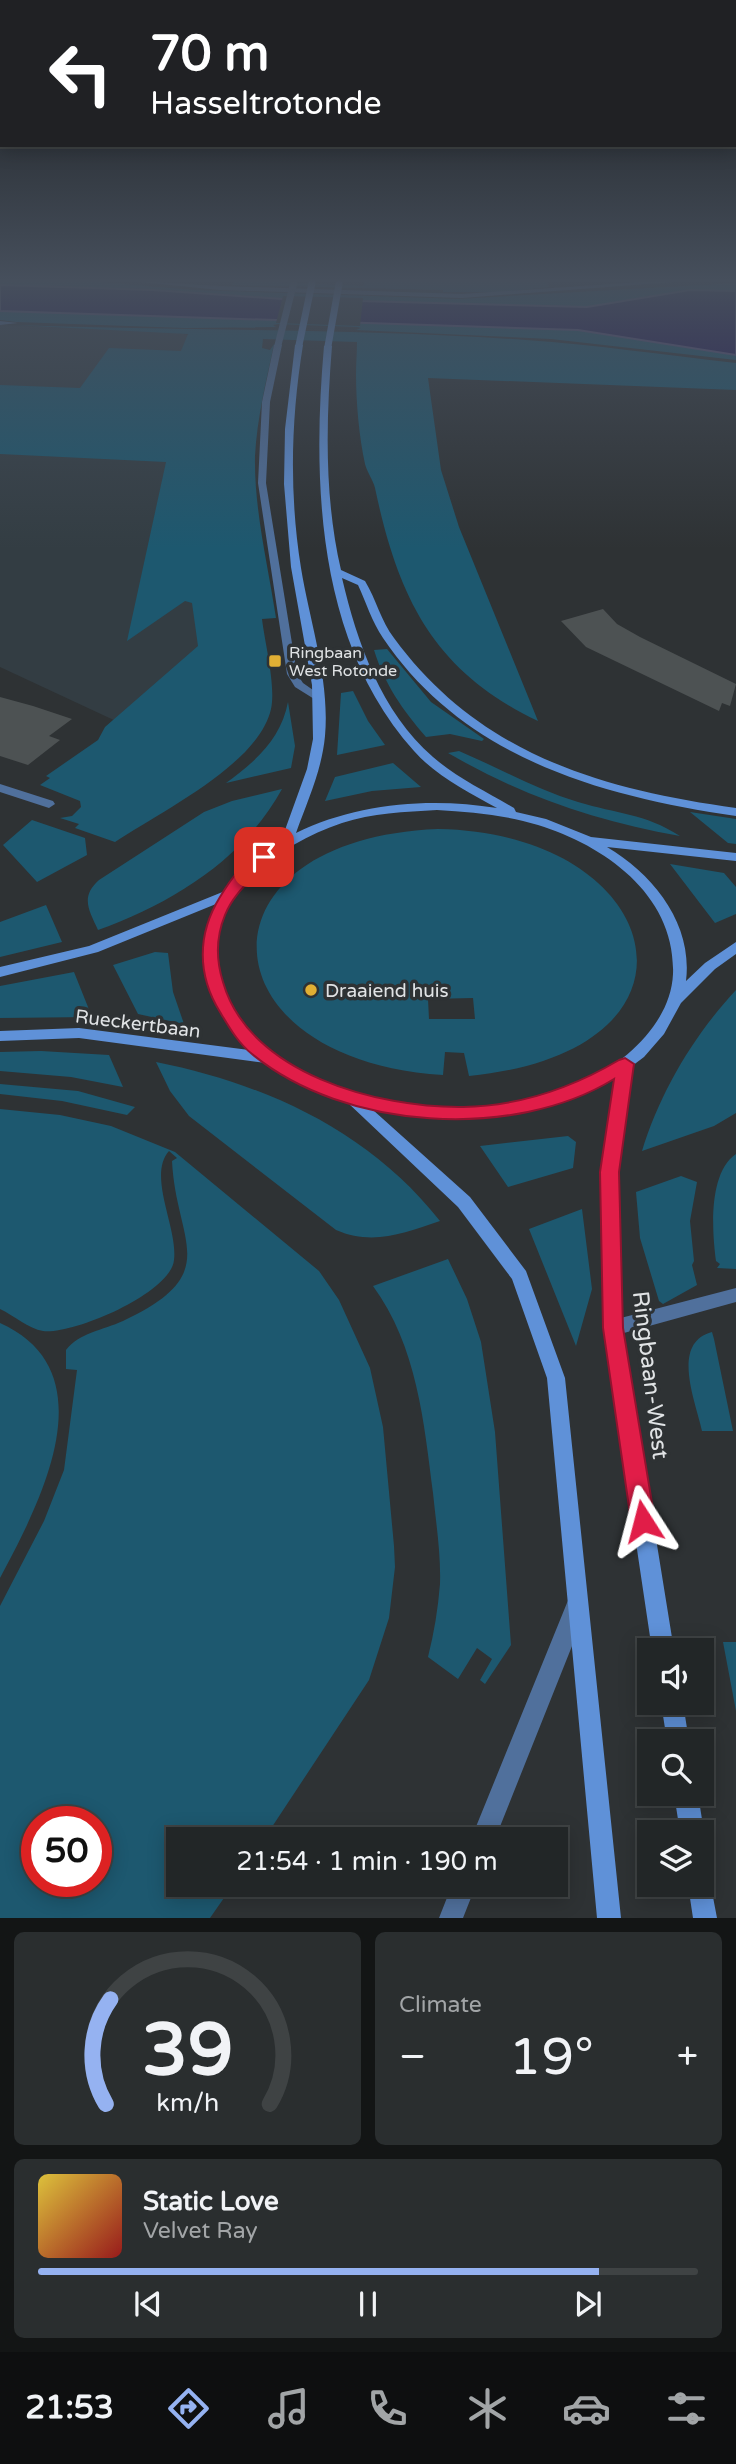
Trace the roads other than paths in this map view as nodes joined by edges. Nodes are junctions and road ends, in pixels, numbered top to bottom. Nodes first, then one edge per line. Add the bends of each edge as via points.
1 (273, 370) edge
2 (295, 370) edge
3 (326, 370) edge
4 (338, 572) junction
5 (319, 699) junction
6 (0, 788) edge
7 (49, 804) dead end
8 (736, 812) edge
9 (517, 816) junction
10 (586, 840) junction
11 (287, 842) junction
12 (736, 858) edge
13 (229, 894) junction
14 (736, 947) edge
15 (0, 972) edge
16 (676, 1000) junction
17 (0, 1035) edge
18 (271, 1059) junction
19 (625, 1064) junction
20 (350, 1098) junction
21 (736, 1295) edge
22 (613, 1328) junction
23 (578, 1602) junction
24 (661, 1638) edge
25 (488, 1827) edge
26 (459, 1897) edge
27 (702, 1897) edge
28 (451, 1918) edge
29 (609, 1918) edge
30 (705, 1918) edge

1 - 5 street, bridge via 266,402 262,483 292,674
2 - 5 main road, bridge via 289,403 287,492
3 - 4 main road, bridge via 321,440 325,502
4 - 8 main road via 362,583 394,650 418,679 450,709 493,737 547,763 629,792
4 - 9 main road via 371,684 394,721 419,751
5 - 11 main road via 317,751
6 - 7 street
9 - 10 main road
9 - 11 main road via 458,807 397,809 338,820
10 - 12 main road
10 - 16 main road via 632,870 671,919 681,953
11 - 13 main road via 254,866
13 - 15 main road via 93,949
13 - 18 main road via 211,933 212,976 231,1019
14 - 16 main road via 710,965
16 - 19 main road via 652,1040
17 - 18 main road, Rueckertbaan via 79,1033
18 - 20 main road via 299,1077
19 - 20 main road via 601,1080 553,1100 487,1112 417,1112
19 - 22 main road, Ringbaan-West via 609,1172
20 - 23 main road via 464,1202 520,1276 556,1378
21 - 22 street
22 - 24 main road, Ringbaan-West
23 - 25 street
23 - 29 main road
26 - 28 street
27 - 30 main road

